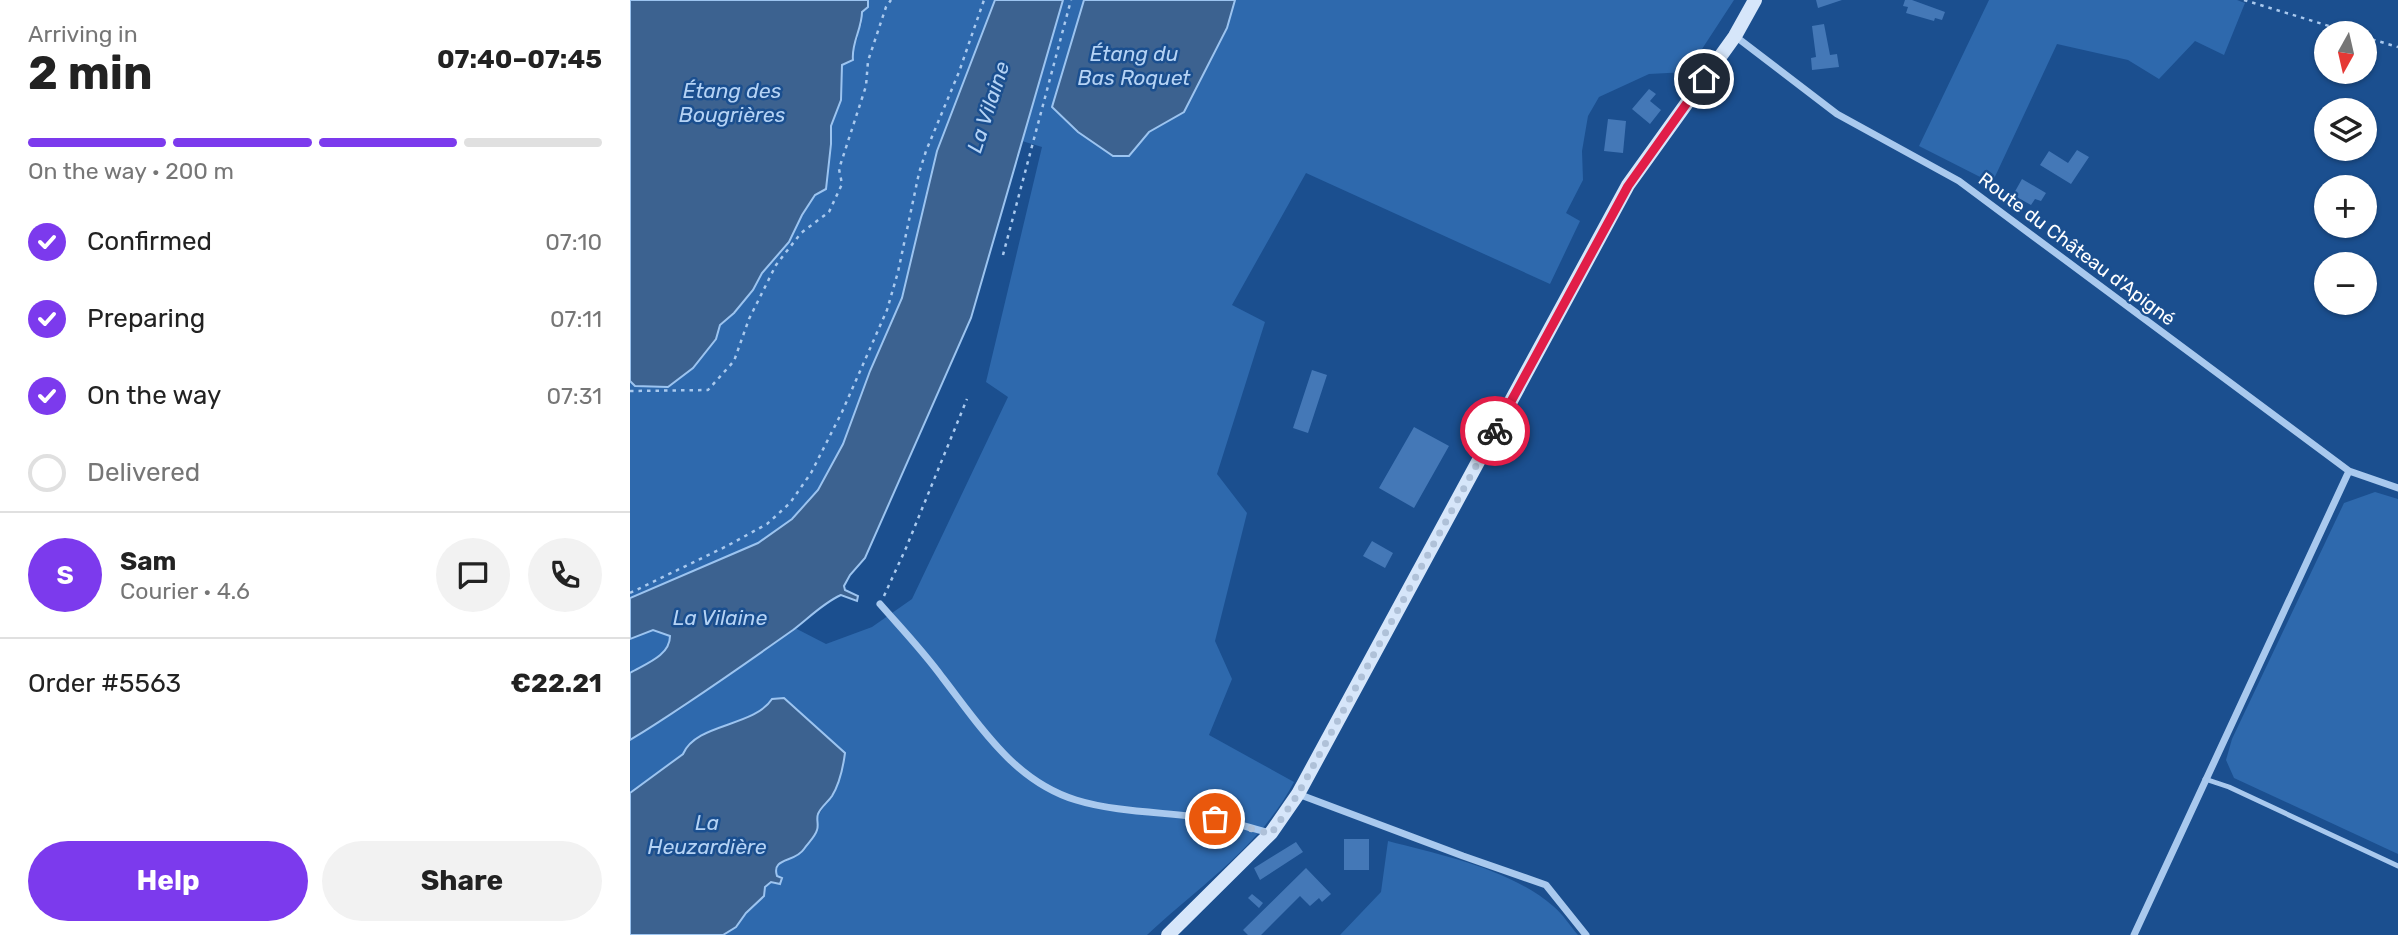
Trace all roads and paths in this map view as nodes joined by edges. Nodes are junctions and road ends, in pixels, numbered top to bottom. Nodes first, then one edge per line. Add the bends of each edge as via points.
1 (891, 0) edge
2 (984, 0) edge
3 (1071, 0) edge
4 (1755, 0) edge
5 (2244, 0) edge
6 (2314, 21) edge
7 (1735, 36) junction
8 (2377, 41) edge
9 (2398, 47) edge
10 (1003, 255) dead end
11 (630, 391) edge
12 (967, 399) dead end
13 (2349, 471) junction
14 (2398, 488) edge
15 (630, 593) edge
16 (880, 604) joint
17 (2205, 779) junction
18 (1298, 794) junction
19 (1271, 834) junction
20 (2398, 866) edge
21 (1168, 935) edge
22 (1586, 935) edge
23 (2134, 935) edge

1 - 11 path via 867,61 866,86 839,169 842,184 829,212 801,233 776,265 734,361 708,390
2 - 15 path via 919,173 887,310 811,473 790,503 767,524
3 - 10 path
4 - 7 street
5 - 6 path
7 - 13 street, Route du Château d'Apigné via 1837,114 1959,181
7 - 18 street via 1628,186
8 - 9 path
12 - 16 path
13 - 14 street, Route du Château d'Apigné
13 - 17 street
16 - 19 street via 993,743 1044,787 1077,801 1215,819
17 - 20 lane
17 - 23 street
18 - 19 street
18 - 22 street via 1546,885
19 - 21 street

